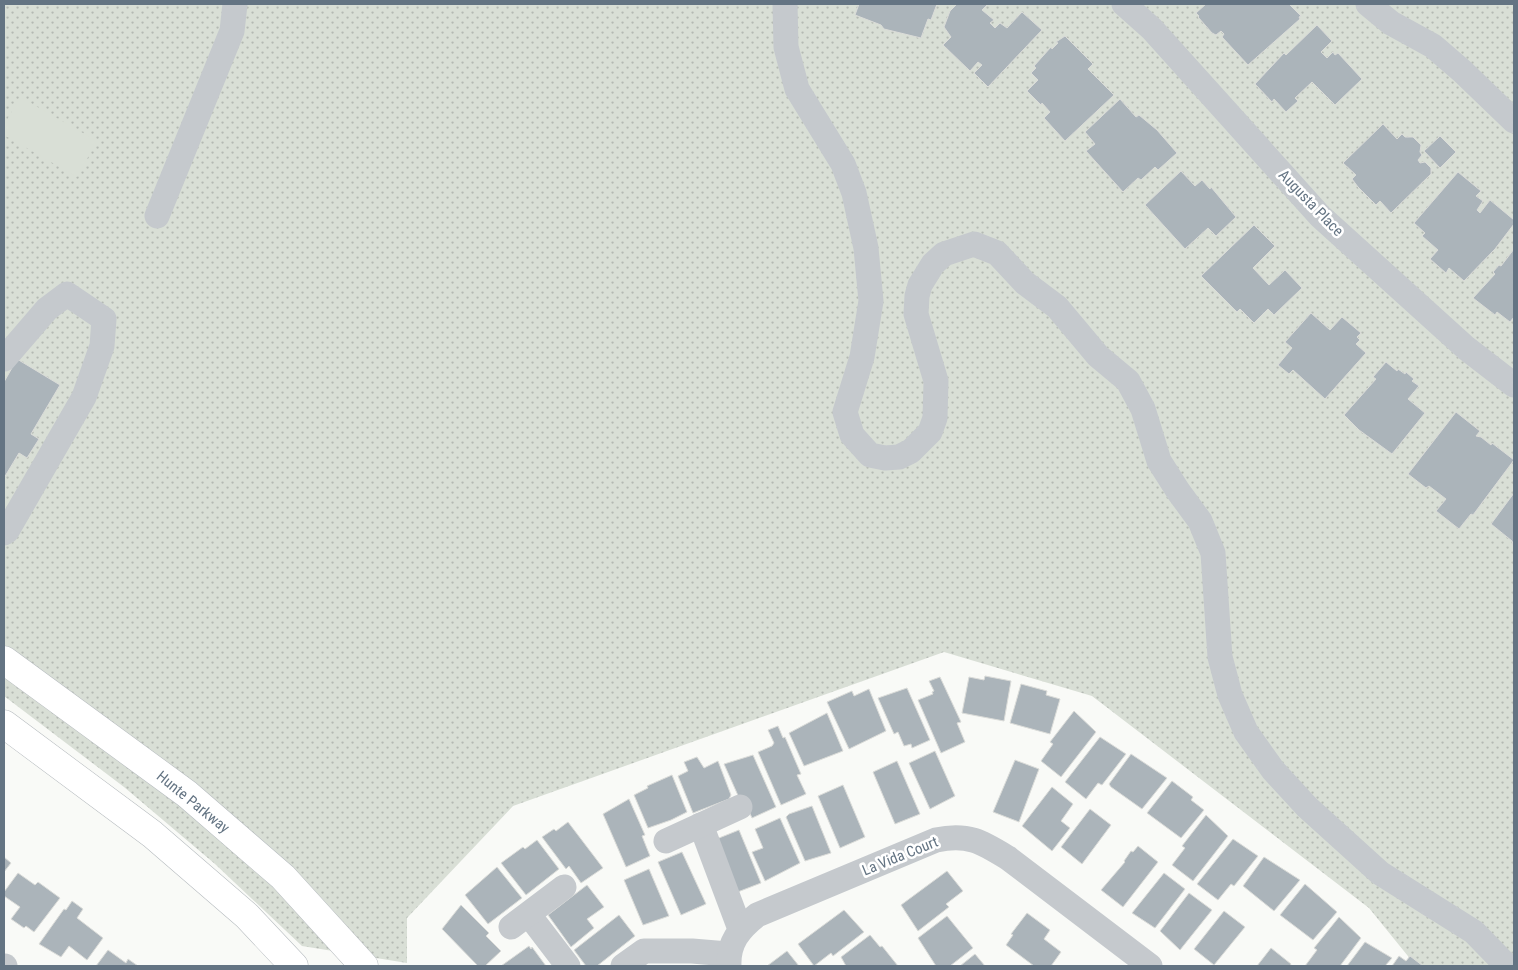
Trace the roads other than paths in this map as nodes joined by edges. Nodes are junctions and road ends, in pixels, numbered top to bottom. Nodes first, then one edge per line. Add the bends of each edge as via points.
1 (235, 4) edge
2 (785, 4) edge
3 (1124, 4) edge
4 (1368, 4) edge
5 (1514, 120) edge
6 (156, 216) dead end
7 (4, 359) edge
8 (1514, 385) edge
9 (4, 533) edge
10 (4, 660) edge
11 (4, 724) edge
12 (740, 807) dead end
13 (701, 825) junction
14 (666, 841) dead end
15 (564, 888) dead end
16 (740, 928) junction
17 (729, 960) edge
18 (294, 966) edge
19 (364, 966) edge
20 (568, 966) edge
21 (623, 966) edge
22 (1150, 966) edge
23 (1507, 966) edge

1 - 6 street via 232,31
2 - 23 street via 786,47 797,89 843,164 854,193 866,248 871,300 862,357 845,412 852,435 870,454 885,458 899,457 911,451 930,432 935,418 936,382 916,314 920,285 933,264 944,254 974,244 997,253 1024,283 1057,307 1098,356 1128,381 1143,409 1159,461 1200,521 1213,553 1220,657 1227,686 1246,732 1273,770 1307,807 1380,873 1474,932
3 - 8 street, Augusta Place via 1152,28 1320,216 1466,348
4 - 5 street via 1391,23 1432,46
7 - 9 street via 47,309 67,294 104,319 102,346 84,397
10 - 19 main road, Hunte Parkway via 187,794 283,877
11 - 18 main road via 152,834 247,916
12 - 13 street
13 - 14 street
13 - 16 street
15 - 20 street via 520,921
16 - 17 street, La Vida Court
16 - 22 street, La Vida Court via 757,915 936,840 955,836 986,844 1008,858
17 - 21 street via 692,951 644,951

